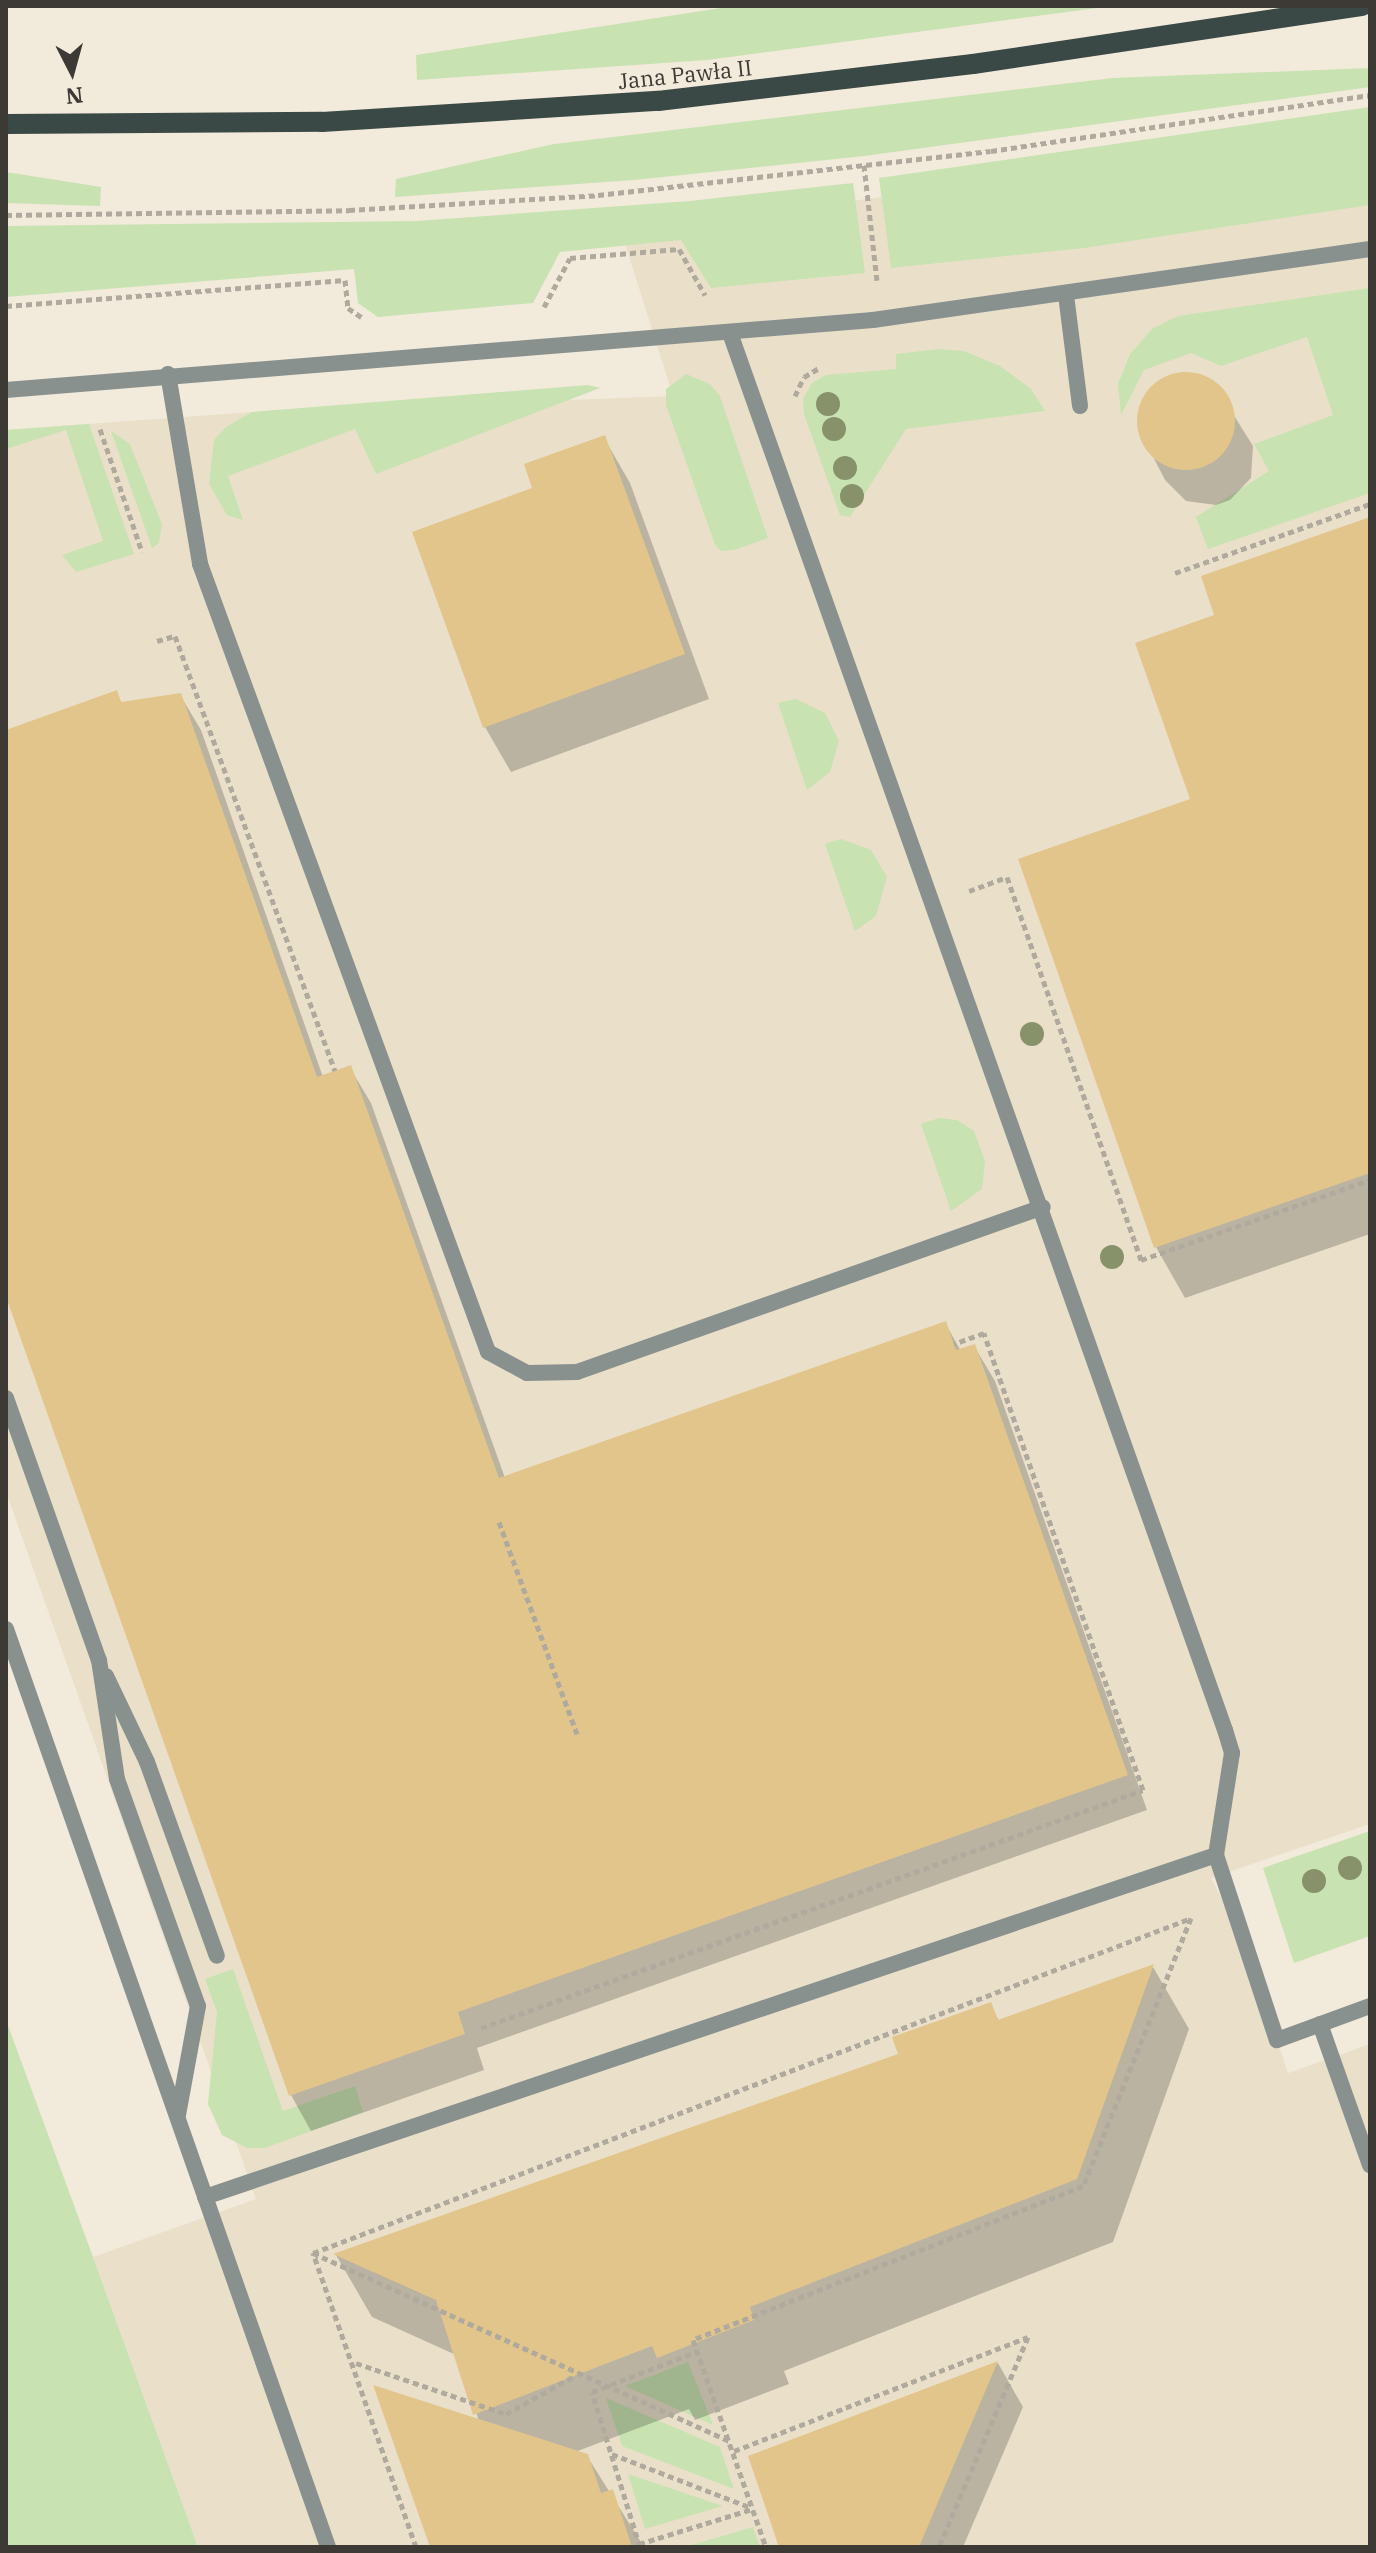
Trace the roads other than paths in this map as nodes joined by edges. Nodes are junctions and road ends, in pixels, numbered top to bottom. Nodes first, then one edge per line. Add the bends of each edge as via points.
1 (1363, 6) edge
2 (6, 124) edge
3 (1370, 249) edge
4 (1066, 295) junction
5 (730, 333) junction
6 (168, 374) junction
7 (6, 390) edge
8 (1080, 406) dead end
9 (1043, 1207) junction
10 (6, 1398) edge
11 (6, 1629) edge
12 (99, 1660) junction
13 (1216, 1855) junction
14 (217, 1956) dead end
15 (1370, 2006) edge
16 (1320, 2024) junction
17 (177, 2118) junction
18 (1369, 2158) edge
19 (205, 2197) junction
20 (328, 2547) edge

1 - 2 main road, Jana Pawła II via 973,64 658,101 263,124
3 - 4 lane
4 - 5 lane
4 - 8 lane
5 - 6 lane
5 - 9 lane
6 - 7 lane
6 - 9 lane via 200,564 488,1352 527,1373 577,1372
9 - 13 lane via 1232,1753
10 - 12 lane
11 - 17 lane
12 - 14 lane via 147,1762
12 - 17 lane via 117,1779 198,2006
13 - 16 lane via 1277,2040
13 - 19 lane
15 - 16 lane
16 - 18 lane
17 - 19 lane
19 - 20 lane

